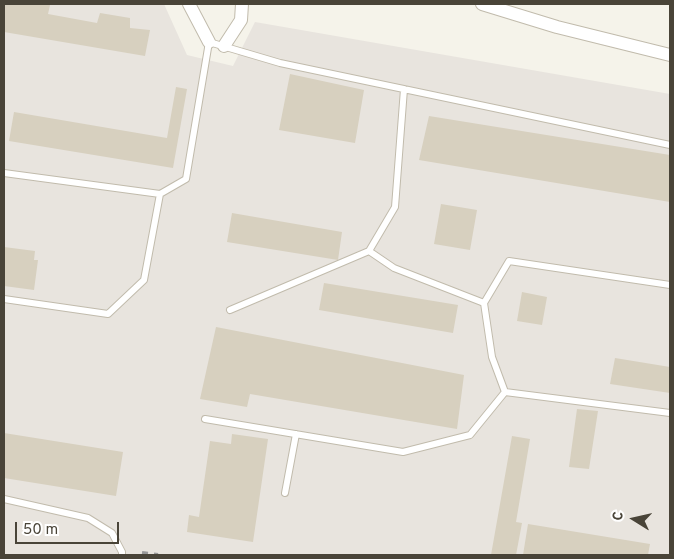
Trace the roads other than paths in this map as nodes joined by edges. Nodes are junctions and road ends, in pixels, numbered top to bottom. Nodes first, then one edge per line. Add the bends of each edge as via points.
1 (189, 4) edge
2 (242, 4) edge
3 (482, 4) edge
4 (209, 42) junction
5 (224, 46) junction
6 (670, 55) edge
7 (404, 89) junction
8 (670, 145) edge
9 (4, 173) edge
10 (160, 194) junction
11 (369, 252) junction
12 (670, 285) edge
13 (4, 299) edge
14 (484, 303) junction
15 (230, 310) dead end
16 (505, 392) junction
17 (670, 413) edge
18 (206, 419) dead end
19 (296, 434) junction
20 (285, 493) dead end
21 (4, 499) edge
22 (122, 555) edge

1 - 4 street
2 - 5 street via 241,20
3 - 6 street via 557,27
4 - 5 lane
4 - 10 lane via 186,179
5 - 7 lane via 280,63
7 - 8 lane
7 - 11 lane via 395,206
9 - 10 lane
10 - 13 lane via 144,280 108,314
11 - 14 lane via 394,268
11 - 15 lane
12 - 14 lane via 509,261
14 - 16 lane via 492,357
16 - 17 lane
16 - 19 lane via 470,435 403,452
18 - 19 lane
19 - 20 lane
21 - 22 lane via 88,518 112,533

